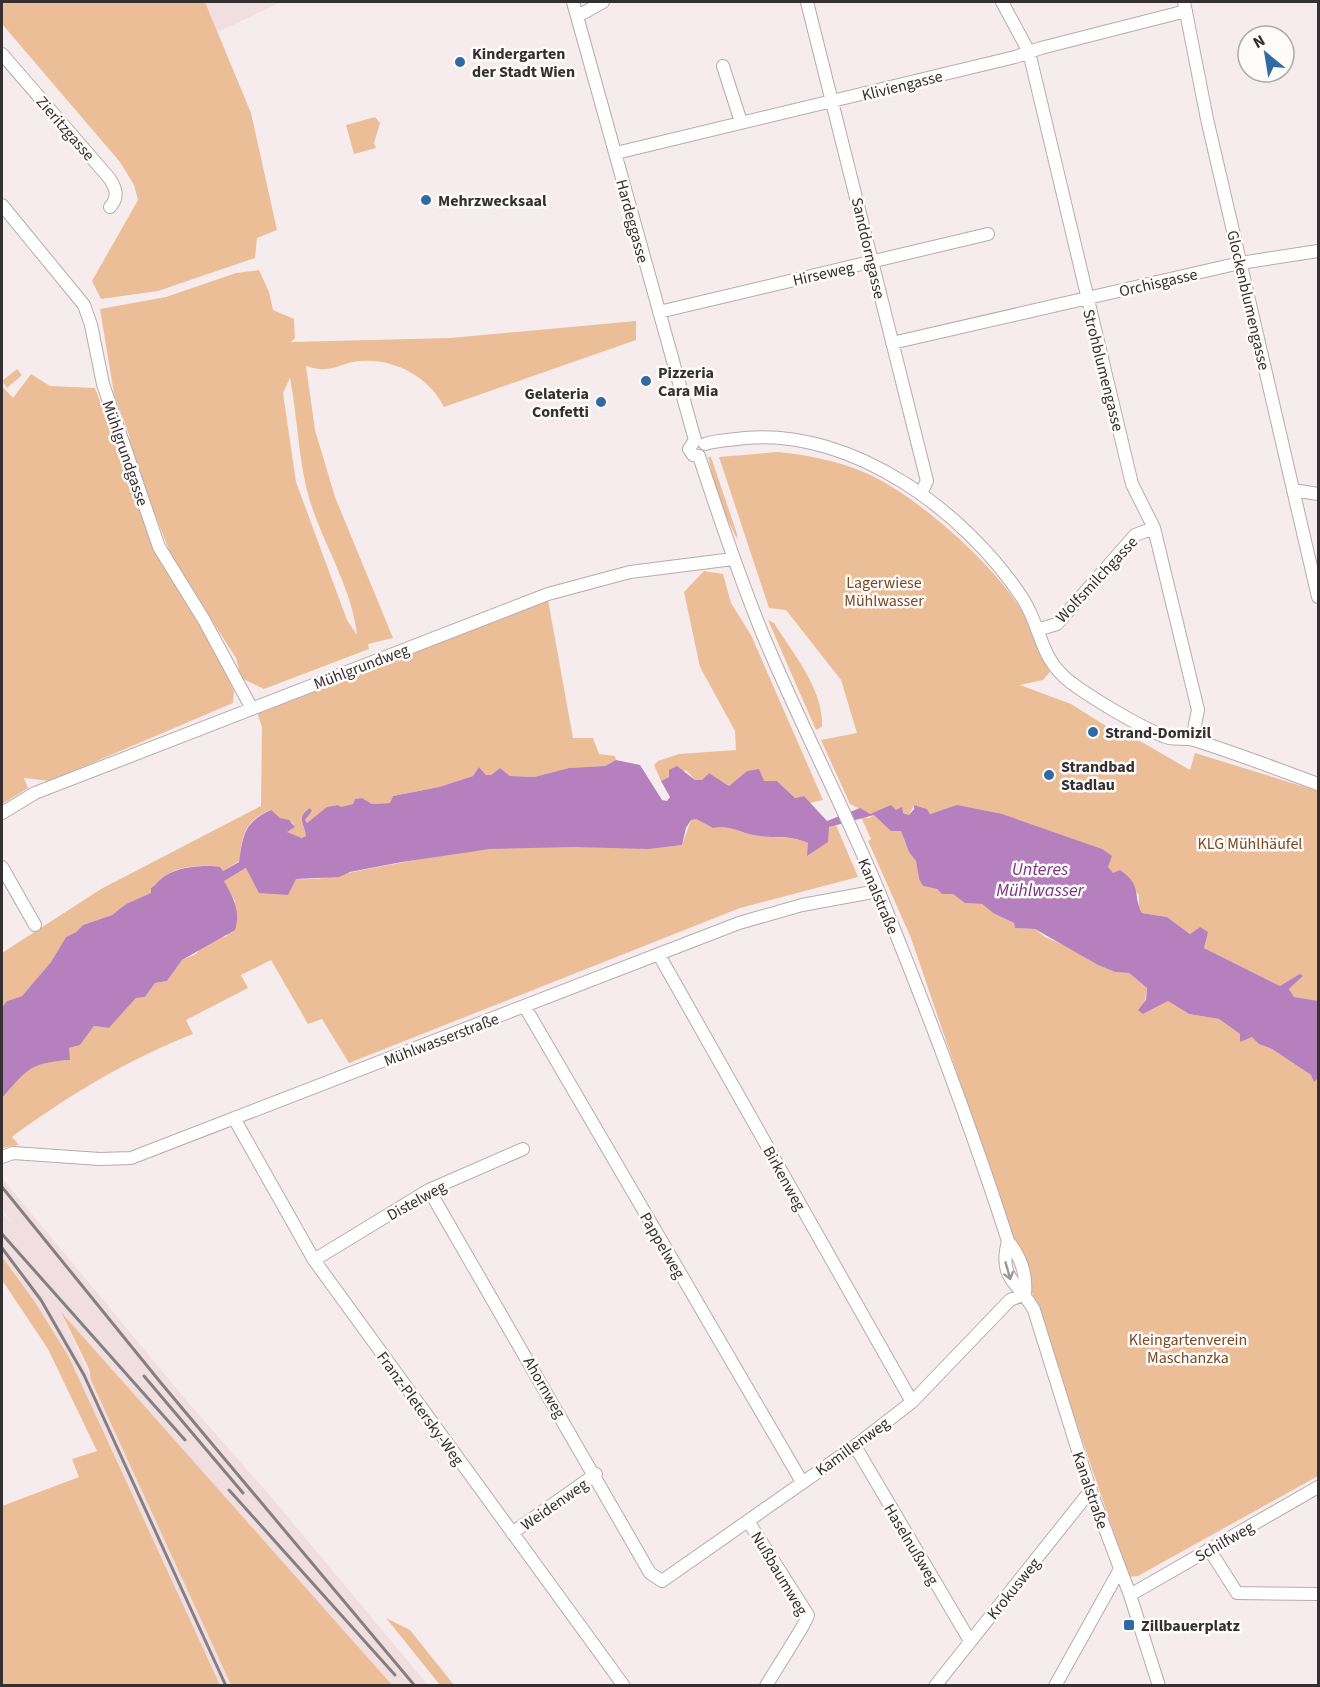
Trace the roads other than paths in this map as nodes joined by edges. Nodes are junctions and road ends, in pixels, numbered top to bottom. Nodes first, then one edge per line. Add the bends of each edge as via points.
1 (573, 2) edge
2 (603, 2) edge
3 (807, 2) edge
4 (1002, 2) edge
5 (1185, 6) edge
6 (578, 16) junction
7 (1029, 52) junction
8 (2, 54) edge
9 (723, 66) dead end
10 (834, 101) junction
11 (741, 122) junction
12 (616, 153) junction
13 (2, 204) edge
14 (110, 207) dead end
15 (987, 234) dead end
16 (1318, 251) edge
17 (873, 261) junction
18 (1240, 263) junction
19 (1087, 299) junction
20 (659, 312) junction
21 (892, 343) junction
22 (700, 447) junction
23 (1293, 490) junction
24 (921, 493) junction
25 (1318, 494) edge
26 (1154, 528) junction
27 (733, 559) junction
28 (1318, 597) edge
29 (1037, 630) junction
30 (251, 707) junction
31 (1191, 739) junction
32 (1318, 784) edge
33 (2, 813) edge
34 (2, 867) edge
35 (878, 891) junction
36 (35, 925) dead end
37 (659, 955) junction
38 (525, 1007) junction
39 (235, 1120) junction
40 (523, 1149) dead end
41 (2, 1157) edge
42 (429, 1190) junction
43 (314, 1260) junction
44 (1025, 1294) junction
45 (912, 1402) junction
46 (855, 1446) junction
47 (596, 1474) junction
48 (802, 1482) junction
49 (1318, 1487) edge
50 (1091, 1490) junction
51 (748, 1521) junction
52 (512, 1533) junction
53 (1209, 1549) junction
54 (1119, 1570) junction
55 (662, 1581) joint
56 (1318, 1594) edge
57 (1130, 1595) junction
58 (970, 1641) junction
59 (624, 1686) edge
60 (766, 1686) edge
61 (935, 1686) edge
62 (1055, 1686) edge
63 (1159, 1686) edge

1 - 6 street, Hardeggasse
2 - 6 street
3 - 10 street, Sanddorngasse
4 - 7 street, Strohblumengasse
5 - 7 street, Kliviengasse
5 - 18 street, Glockenblumengasse
6 - 12 street, Hardeggasse
7 - 10 street, Kliviengasse
7 - 19 street, Strohblumengasse
8 - 14 street, Zieritzgasse via 110,179 116,190
9 - 11 street
10 - 11 street, Kliviengasse
10 - 17 street, Sanddorngasse
11 - 12 street, Kliviengasse
12 - 20 street, Hardeggasse
13 - 30 street, Mühlgrundgasse via 84,305 92,325 103,384 159,547
15 - 17 street, Hirseweg
16 - 18 street, Orchisgasse
17 - 20 street, Hirseweg
17 - 21 street, Sanddorngasse
18 - 19 street, Orchisgasse
18 - 23 street, Glockenblumengasse
19 - 21 street, Orchisgasse
19 - 26 street, Strohblumengasse via 1132,484
20 - 22 street, Hardeggasse
21 - 24 street, Sanddorngasse via 927,481
22 - 24 street via 766,436 806,440 870,464
22 - 27 street, Hardeggasse
23 - 25 street
23 - 28 street, Glockenblumengasse
24 - 29 street via 1002,572 1022,599
26 - 29 street, Wolfsmilchgasse via 1135,535 1057,624
26 - 31 street, Strohblumengasse via 1198,710
27 - 30 street, Mühlgrundweg via 630,572 558,591
27 - 35 street, Kanalstraße
29 - 31 street via 1046,657 1069,681 1165,738
30 - 33 street, Mühlgrundweg via 34,793
31 - 32 street
34 - 36 street
35 - 37 street, Mühlwasserstraße via 739,923
35 - 44 street, Kanalstraße via 968,1116 1008,1241 1017,1252 1026,1278
37 - 38 street, Mühlwasserstraße
37 - 45 street, Birkenweg
38 - 39 street, Mühlwasserstraße
38 - 48 street, Pappelweg
39 - 41 street, Mühlwasserstraße via 131,1158 13,1154
39 - 43 street, Franz-Pletersky-Weg
40 - 42 street, Distelweg
42 - 43 street, Distelweg
42 - 47 street, Ahornweg
43 - 52 street, Franz-Pletersky-Weg
44 - 45 street, Kamillenweg via 1010,1299
44 - 50 street, Kanalstraße via 1034,1310
45 - 46 street, Kamillenweg
46 - 48 street, Kamillenweg
46 - 58 street, Haselnußweg
47 - 52 street, Weidenweg
47 - 55 street, Ahornweg via 650,1573
48 - 51 street, Kamillenweg
49 - 53 street, Schilfweg
50 - 54 street, Kanalstraße
50 - 58 street, Krokusweg
51 - 55 street, Kamillenweg
51 - 60 street, Nußbaumweg via 808,1615 806,1625
52 - 59 street, Franz-Pletersky-Weg
53 - 56 street via 1237,1593
53 - 57 street, Schilfweg
54 - 57 street, Kanalstraße
54 - 62 street
57 - 63 street, Kanalstraße
58 - 61 street, Krokusweg

